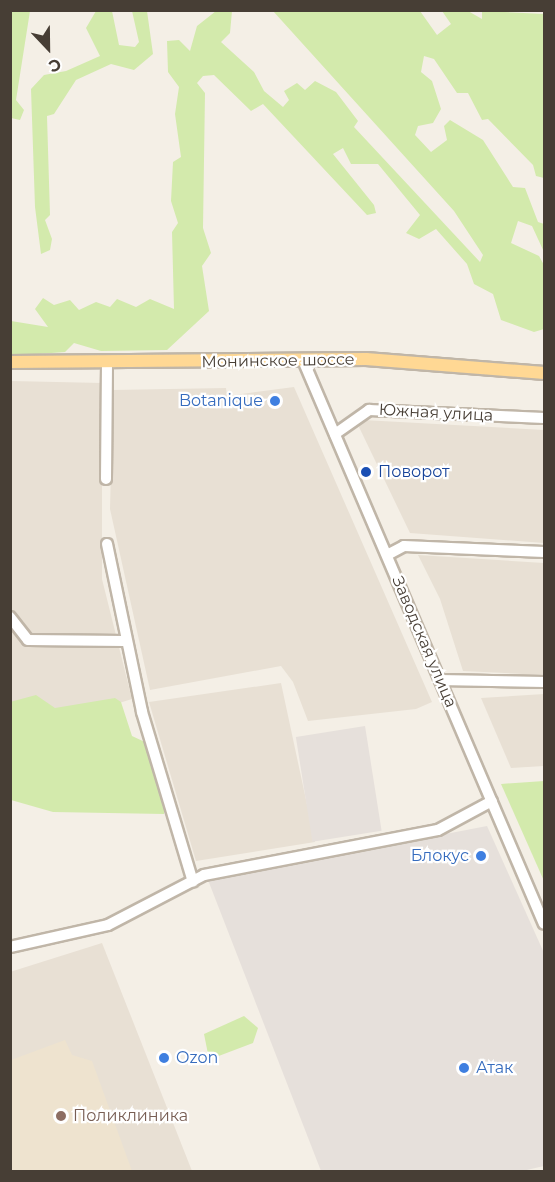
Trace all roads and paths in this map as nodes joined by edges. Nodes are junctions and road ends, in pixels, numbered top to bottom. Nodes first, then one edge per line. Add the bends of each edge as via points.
1 (303, 360) junction
2 (10, 363) edge
3 (107, 364) junction
4 (544, 373) edge
5 (544, 418) edge
6 (335, 434) junction
7 (106, 479) dead end
8 (107, 544) dead end
9 (544, 552) edge
10 (387, 555) junction
11 (10, 617) edge
12 (124, 641) junction
13 (440, 680) junction
14 (544, 682) edge
15 (492, 801) junction
16 (193, 882) junction
17 (544, 924) edge
18 (10, 947) edge

1 - 3 main road, Монинское шоссе
1 - 4 main road, Монинское шоссе via 388,360
1 - 6 street, Заводская улица
2 - 3 main road, Монинское шоссе
3 - 7 street
5 - 6 street, Южная улица via 369,410
6 - 10 street, Заводская улица
8 - 12 street
9 - 10 street via 404,546
10 - 13 street, Заводская улица
11 - 12 street via 28,640
12 - 16 street
13 - 14 street
13 - 15 street, Заводская улица
15 - 16 street via 438,830 204,874
15 - 17 street, Заводская улица
16 - 18 street via 108,925

